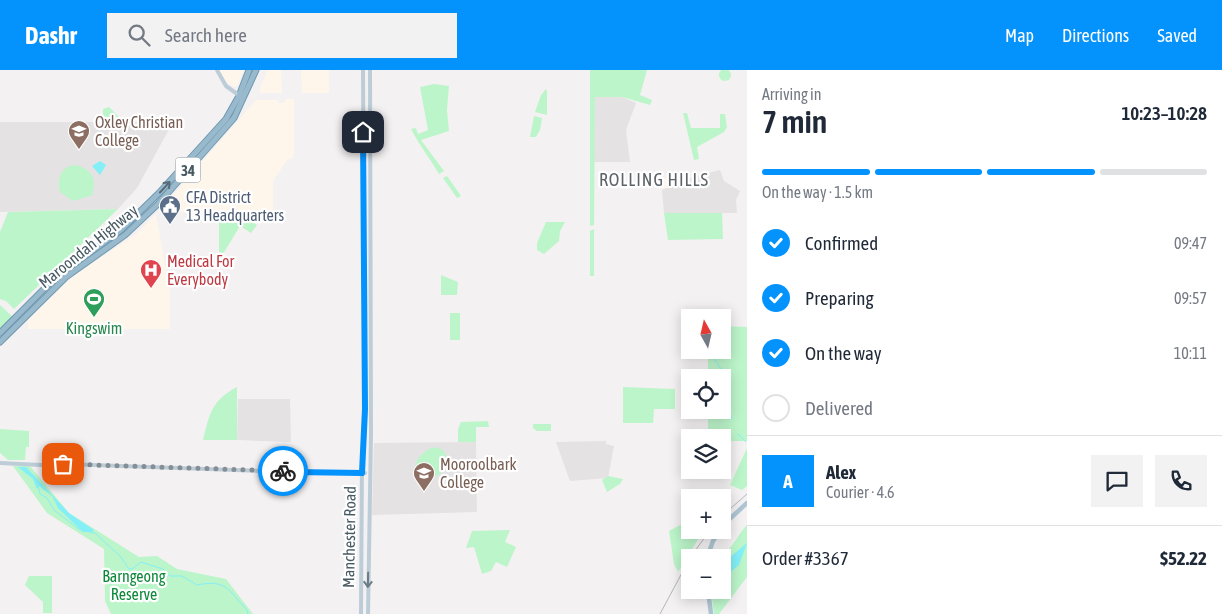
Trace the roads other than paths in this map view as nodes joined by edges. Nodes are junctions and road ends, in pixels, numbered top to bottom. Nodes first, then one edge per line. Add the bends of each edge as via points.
1 (217, 70) edge
2 (249, 70) edge
3 (256, 70) edge
4 (363, 70) edge
5 (370, 70) edge
6 (239, 96) junction
7 (364, 185) junction
8 (370, 185) junction
9 (371, 239) junction
10 (364, 240) junction
11 (84, 256) junction
12 (89, 260) junction
13 (0, 333) edge
14 (0, 342) edge
15 (364, 364) junction
16 (371, 364) junction
17 (0, 463) edge
18 (362, 473) junction
19 (370, 473) junction
20 (747, 503) edge
21 (731, 518) edge
22 (710, 599) edge
23 (361, 614) edge
24 (368, 614) edge
25 (712, 614) edge

1 - 6 main road via 221,81
2 - 6 highway, Maroondah Highway / 34
3 - 6 highway, Maroondah Highway / 34
4 - 7 main road, Manchester Road
5 - 8 main road, Manchester Road
11 -> 6 highway, Maroondah Highway / 34 via 121,230 146,207 217,130
6 - 12 highway, Maroondah Highway / 34 via 226,129 158,204
7 - 8 main road
7 - 10 main road, Manchester Road
8 - 9 main road, Manchester Road
9 - 10 main road
9 - 16 main road, Manchester Road
10 - 15 main road, Manchester Road
11 - 12 highway
11 - 13 highway, Maroondah Highway / 34 via 56,277
12 - 14 highway, Maroondah Highway / 34 via 50,291
15 - 16 main road
15 - 18 main road, Manchester Road
16 - 19 main road, Manchester Road
17 - 18 main road
18 - 19 main road
18 - 23 main road, Manchester Road
19 -> 24 main road, Manchester Road
20 - 21 main road
22 - 25 main road

